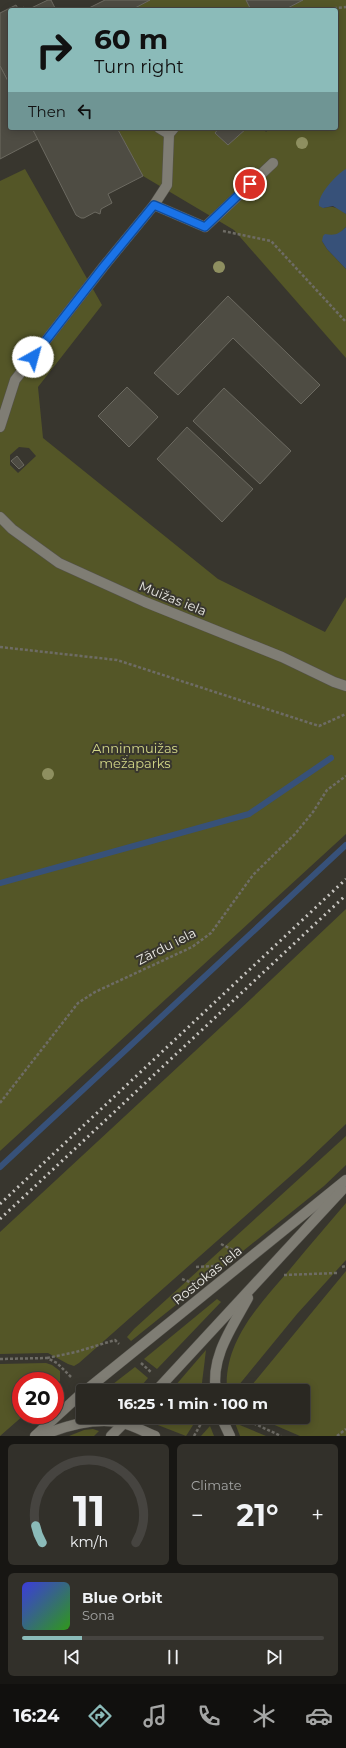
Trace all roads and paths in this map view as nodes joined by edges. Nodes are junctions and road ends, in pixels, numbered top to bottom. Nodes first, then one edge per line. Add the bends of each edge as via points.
1 (171, 131) edge
2 (273, 163) dead end
3 (154, 205) junction
4 (205, 227) junction
5 (346, 322) edge
6 (0, 427) edge
7 (0, 517) edge
8 (0, 647) edge
9 (346, 686) edge
10 (346, 714) edge
11 (346, 776) edge
12 (0, 1103) edge
13 (346, 1180) edge
14 (346, 1185) edge
15 (254, 1285) junction
16 (115, 1340) dead end
17 (47, 1358) junction
18 (0, 1359) edge
19 (140, 1362) dead end
20 (153, 1374) dead end
21 (71, 1376) dead end
22 (94, 1384) edge
23 (162, 1384) edge
24 (216, 1384) edge
25 (76, 1399) edge
26 (77, 1424) edge
27 (123, 1424) edge
28 (134, 1424) edge
29 (201, 1424) edge
30 (224, 1424) edge
31 (255, 1424) edge
32 (346, 1429) edge
33 (34, 1436) edge
34 (42, 1436) edge
35 (110, 1436) edge
36 (155, 1436) edge
37 (194, 1436) edge
38 (230, 1436) edge
39 (280, 1436) edge
40 (337, 1436) edge

1 - 3 street via 167,186
2 - 4 street
3 - 4 street
3 - 6 street via 15,380
4 - 5 path via 271,241
7 - 9 street, Muižas iela via 12,530 59,563
8 - 10 path via 117,660 319,726
11 - 12 path, Zārdu iela via 327,790 296,834 253,875 211,933 192,947 78,1002
13 - 22 street, Rostokas iela
14 - 15 street
15 - 23 street
15 - 24 street via 220,1351 215,1371
16 - 17 path
17 - 18 path
17 - 21 path
19 - 20 path
25 - 33 street, Rostokas iela
26 - 34 street
27 - 35 street
28 - 36 street
29 - 37 path
30 - 38 street
31 - 39 path
32 - 40 path

